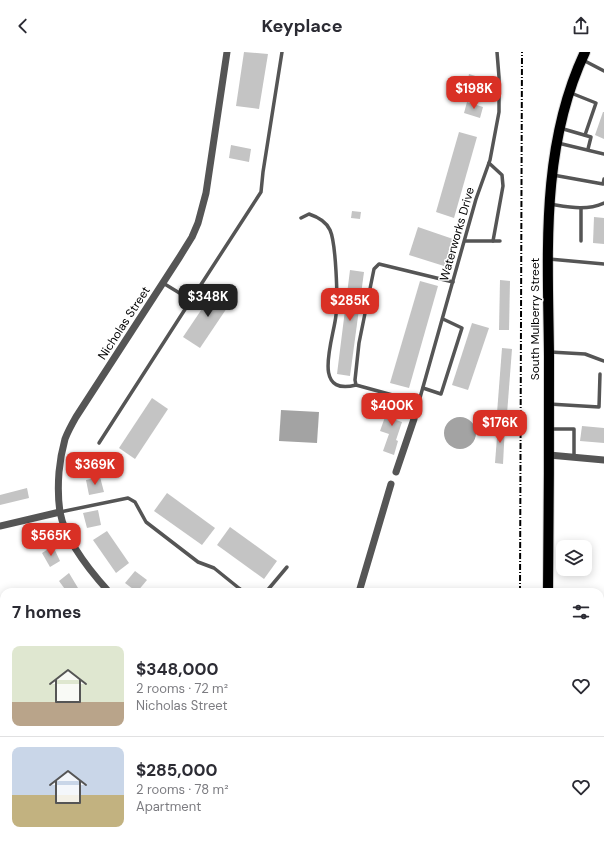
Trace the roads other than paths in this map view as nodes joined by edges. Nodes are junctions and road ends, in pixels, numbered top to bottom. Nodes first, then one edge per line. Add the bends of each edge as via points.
1 (227, 52) edge
2 (282, 52) edge
3 (497, 52) edge
4 (584, 56) edge
5 (604, 71) edge
6 (570, 92) junction
7 (560, 128) junction
8 (586, 135) junction
9 (557, 143) junction
10 (588, 150) junction
11 (604, 154) edge
12 (489, 163) junction
13 (552, 175) junction
14 (604, 179) edge
15 (603, 184) edge
16 (604, 203) edge
17 (549, 204) junction
18 (581, 209) junction
19 (301, 218) dead end
20 (464, 241) junction
21 (492, 241) junction
22 (500, 241) dead end
23 (581, 241) dead end
24 (548, 259) junction
25 (604, 264) edge
26 (453, 282) junction
27 (164, 283) junction
28 (191, 300) junction
29 (442, 319) junction
30 (549, 352) junction
31 (604, 361) edge
32 (600, 374) dead end
33 (356, 385) junction
34 (423, 388) junction
35 (418, 402) junction
36 (549, 404) junction
37 (414, 419) joint
38 (550, 428) junction
39 (99, 443) dead end
40 (549, 455) junction
41 (572, 456) junction
42 (604, 460) edge
43 (396, 472) dead end
44 (391, 484) dead end
45 (60, 512) junction
46 (0, 526) edge
47 (287, 567) dead end
48 (105, 588) edge
49 (236, 588) edge
50 (269, 588) edge
51 (360, 588) edge
52 (548, 588) edge

1 - 27 street, Nicholas Street via 203,208 192,237
2 - 28 lane via 261,192
3 - 12 lane, Waterworks Drive via 498,112
4 - 5 lane
4 - 6 main road, South Mulberry Street
6 - 7 main road, South Mulberry Street
6 - 8 lane via 596,103
7 - 8 lane
7 - 9 main road, South Mulberry Street
8 - 10 lane via 591,137
9 - 10 lane
9 - 13 main road, South Mulberry Street
10 - 11 lane
12 - 20 lane, Waterworks Drive
12 - 21 lane via 502,175 503,186
13 - 15 lane
13 - 17 main road, South Mulberry Street
14 - 15 lane
16 - 18 lane
17 - 18 lane
17 - 24 main road, South Mulberry Street
18 - 23 lane
19 - 33 lane via 309,214 318,217 326,223 333,238 336,314 328,361 329,375 333,383 339,386 346,388
20 - 21 lane
20 - 26 lane, Waterworks Drive
21 - 22 lane
24 - 25 lane
24 - 30 main road, South Mulberry Street
26 - 29 lane, Waterworks Drive
26 - 33 lane via 379,264 374,269 359,342
27 - 28 lane
27 - 45 street, Nicholas Street via 76,417 66,438 58,485
28 - 39 lane
29 - 34 lane, Waterworks Drive
29 - 34 lane via 462,328 441,394
30 - 31 lane via 585,354
30 - 36 main road, South Mulberry Street
32 - 36 lane via 599,407
33 - 35 lane
34 - 35 lane, Waterworks Drive
35 - 37 lane, Waterworks Drive
36 - 38 main road, South Mulberry Street
37 - 43 street
38 - 40 main road, South Mulberry Street
38 - 41 lane via 574,429
40 - 41 street
40 - 52 main road, South Mulberry Street
41 - 42 street
44 - 51 street
45 - 46 street
45 - 48 street, Nicholas Street via 77,552
45 - 49 lane via 128,498 135,502 146,522 198,562 214,568
47 - 50 lane

